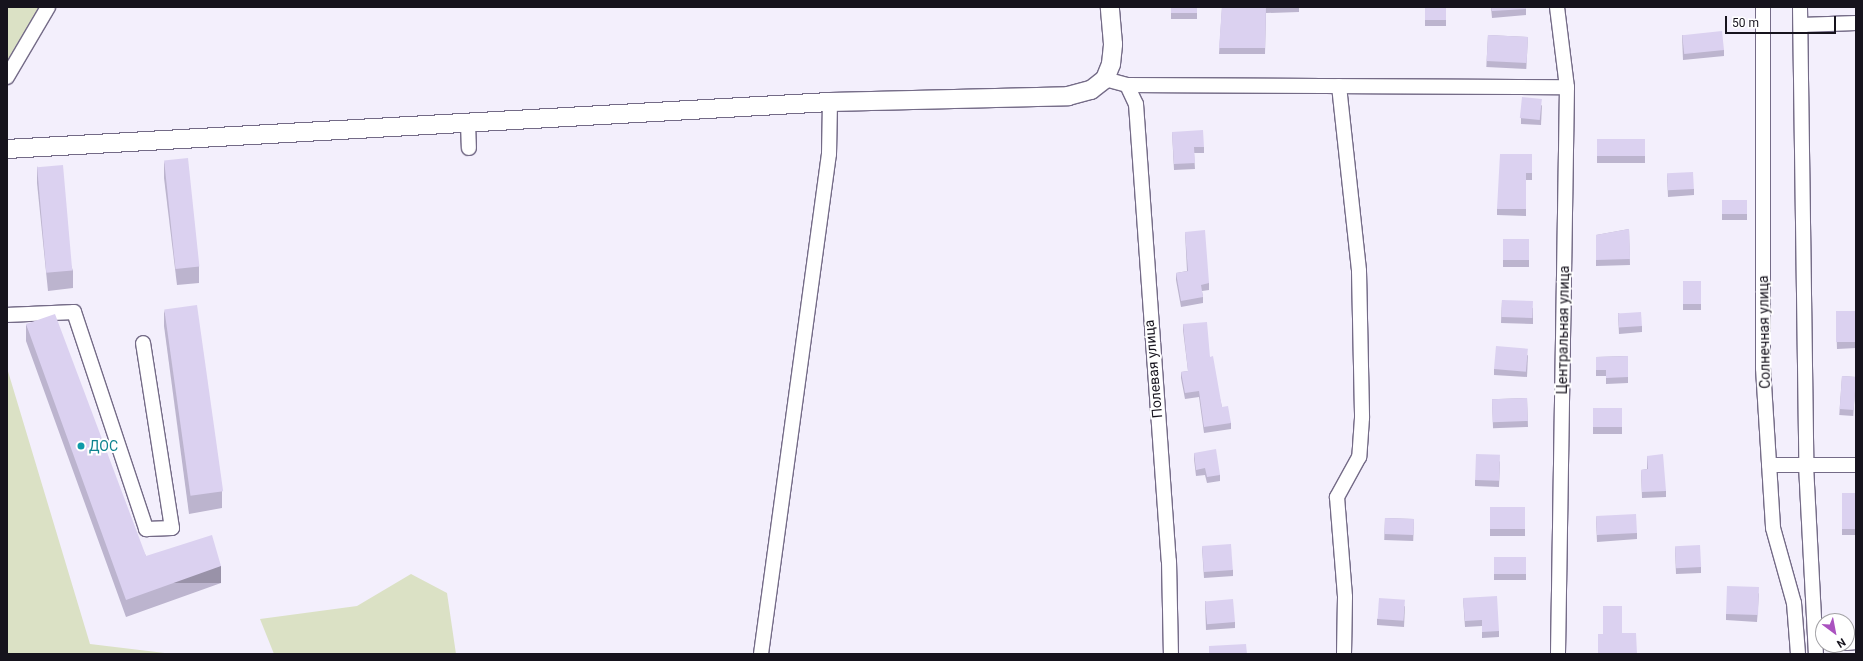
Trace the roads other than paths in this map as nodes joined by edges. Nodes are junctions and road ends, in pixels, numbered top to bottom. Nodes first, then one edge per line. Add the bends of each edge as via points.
1 (48, 7) edge
2 (1110, 7) edge
3 (1557, 7) edge
4 (1764, 7) edge
5 (1800, 7) edge
6 (1856, 23) edge
7 (1801, 25) junction
8 (7, 77) edge
9 (1105, 79) junction
10 (1127, 85) junction
11 (1339, 86) junction
12 (1567, 87) junction
13 (830, 102) junction
14 (468, 123) junction
15 (469, 148) dead end
16 (7, 149) edge
17 (7, 315) edge
18 (143, 343) dead end
19 (1769, 465) junction
20 (1806, 465) junction
21 (1856, 465) edge
22 (1816, 613) edge
23 (761, 654) edge
24 (1171, 654) edge
25 (1344, 654) edge
26 (1558, 654) edge
27 (1798, 654) edge

1 - 8 street
2 - 9 main road via 1113,44 1111,64
3 - 12 street, Центральная улица
4 - 19 street, Солнечная улица via 1763,368
5 - 7 street
6 - 7 street
7 - 20 street
9 - 10 street
9 - 13 main road via 1091,90 1068,96
10 - 11 street
10 - 24 street, Полевая улица via 1136,104 1169,561
11 - 12 street
11 - 25 street via 1359,271 1362,418 1359,457 1337,497 1345,597
12 - 26 street, Центральная улица
13 - 14 main road
13 - 23 street via 829,154
14 - 15 street
14 - 16 main road
17 - 18 street via 74,312 146,529 172,528
19 - 20 street
19 - 27 street, Солнечная улица via 1773,528 1794,603
20 - 21 street
20 - 22 street

